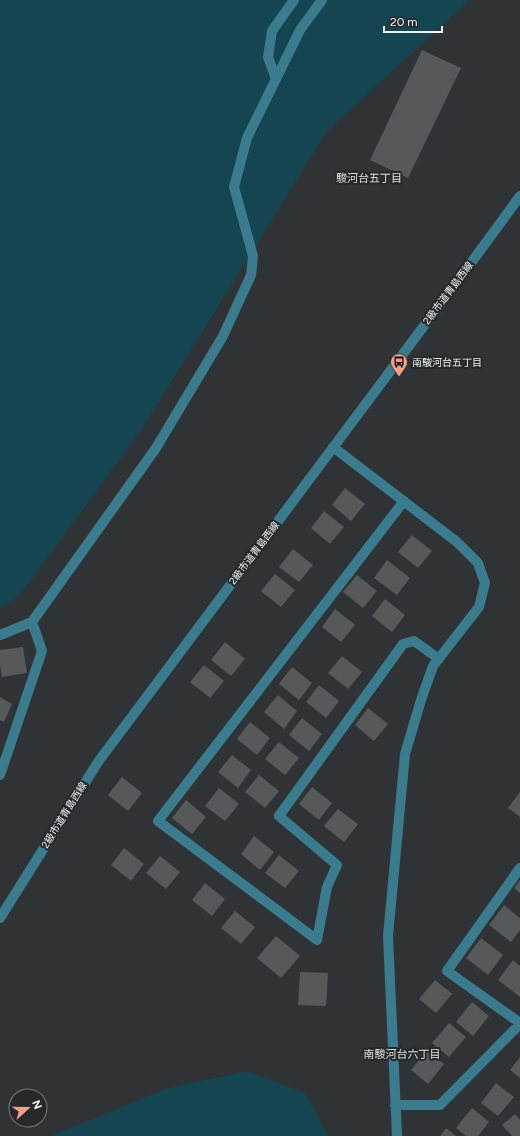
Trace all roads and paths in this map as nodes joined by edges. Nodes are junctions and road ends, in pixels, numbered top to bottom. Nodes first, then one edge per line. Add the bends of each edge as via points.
1 (294, 0) edge
2 (322, 0) edge
3 (276, 79) junction
4 (520, 196) edge
5 (333, 446) junction
6 (404, 501) junction
7 (32, 622) junction
8 (0, 635) edge
9 (438, 659) junction
10 (0, 775) edge
11 (520, 868) edge
12 (0, 918) edge
13 (520, 1024) edge
14 (395, 1105) junction
15 (397, 1136) edge

1 - 3 street via 272,31 268,57
2 - 3 street via 300,30
3 - 7 street via 247,138 234,187 253,256 251,275 223,336 156,448
4 - 5 street, 2級市道青島西線
5 - 6 street
5 - 12 street, 2級市道青島西線 via 98,762
6 - 9 street via 457,542 478,563 485,583 478,607
6 - 9 street via 158,821 317,940 327,887 337,865 278,816 403,644 414,641
7 - 8 street
7 - 10 street via 42,651
9 - 14 street via 421,700 405,754 388,936
11 - 13 street via 447,971
13 - 14 street via 440,1105
14 - 15 street

